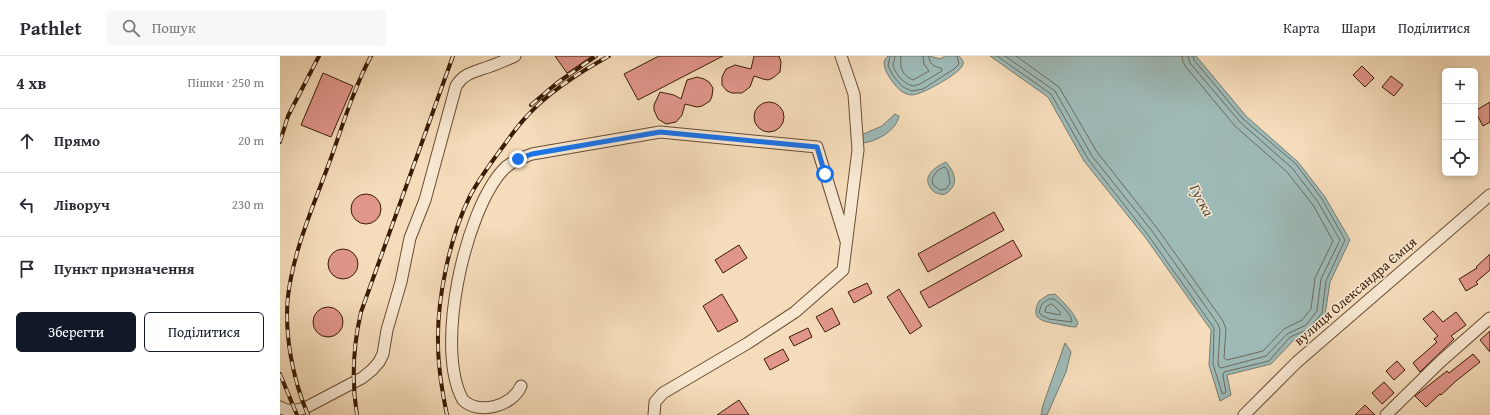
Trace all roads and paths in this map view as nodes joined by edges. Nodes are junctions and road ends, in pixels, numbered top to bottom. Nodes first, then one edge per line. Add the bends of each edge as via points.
1 (515, 56) edge
2 (841, 56) edge
3 (1490, 195) edge
4 (846, 241) junction
5 (1490, 318) edge
6 (521, 386) dead end
7 (280, 407) edge
8 (654, 415) edge
9 (1244, 415) edge
10 (1386, 415) edge

1 - 7 street via 468,73 456,86 426,200 410,238 379,362 362,378 305,408 295,411
2 - 4 street via 854,94 858,150
3 - 9 street, вулиця Олександра Ємця via 1297,362
4 - 6 street via 817,147 660,132 532,154 518,159 496,178 469,237 458,278 452,345 453,365 462,400 477,413 496,411 512,400
4 - 8 street via 843,270 795,312 663,393 655,402
5 - 10 street

